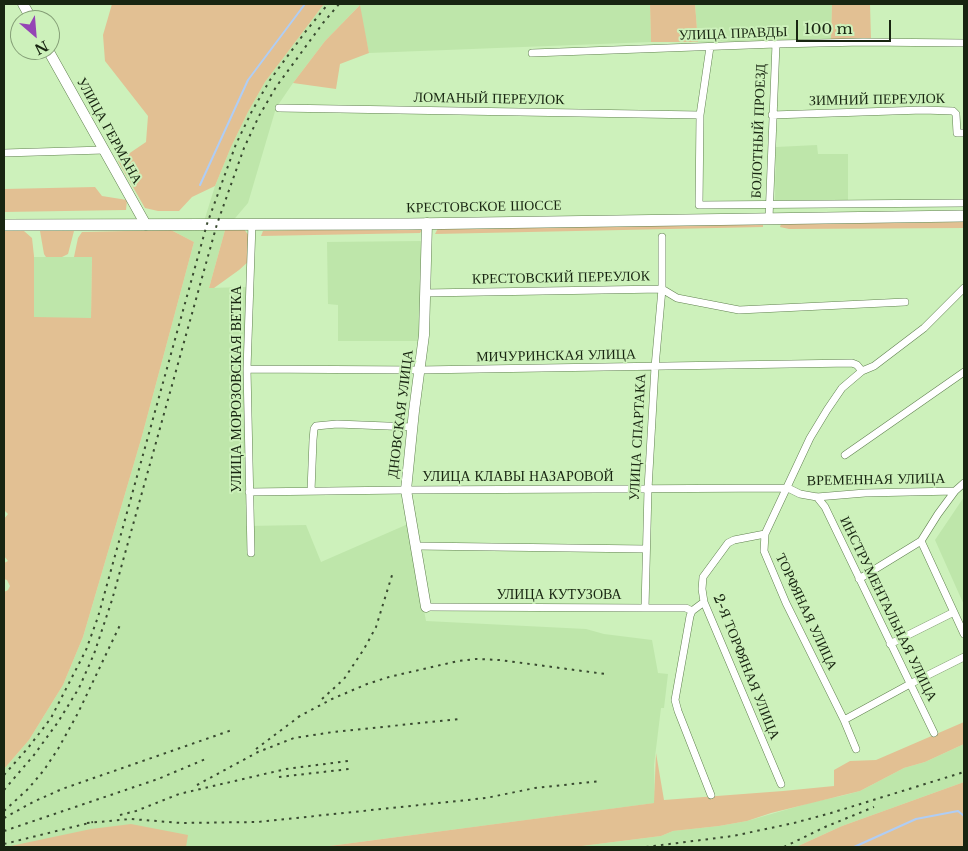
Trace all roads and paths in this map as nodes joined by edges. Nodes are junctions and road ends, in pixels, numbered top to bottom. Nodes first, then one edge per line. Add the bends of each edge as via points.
1 (964, 43) edge
2 (776, 44) junction
3 (710, 47) junction
4 (532, 53) dead end
5 (54, 60) edge
6 (279, 108) dead end
7 (700, 115) junction
8 (772, 115) junction
9 (964, 133) edge
10 (104, 150) junction
11 (4, 153) edge
12 (964, 203) edge
13 (769, 204) junction
14 (964, 216) edge
15 (769, 218) junction
16 (426, 223) junction
17 (252, 224) junction
18 (4, 225) edge
19 (146, 225) junction
20 (662, 237) dead end
21 (964, 288) edge
22 (662, 289) junction
23 (425, 293) junction
24 (905, 302) dead end
25 (655, 367) junction
26 (247, 369) junction
27 (419, 370) junction
28 (862, 371) junction
29 (964, 372) edge
30 (412, 427) junction
31 (845, 455) dead end
32 (964, 483) edge
33 (788, 488) junction
34 (648, 489) junction
35 (406, 490) junction
36 (311, 491) junction
37 (955, 491) junction
38 (249, 492) junction
39 (817, 497) junction
40 (765, 534) junction
41 (921, 541) junction
42 (416, 546) junction
43 (646, 549) junction
44 (251, 553) dead end
45 (859, 579) junction
46 (704, 602) junction
47 (426, 607) joint
48 (645, 608) junction
49 (692, 611) junction
50 (954, 612) junction
51 (964, 634) edge
52 (890, 644) junction
53 (964, 658) edge
54 (910, 684) junction
55 (844, 720) junction
56 (934, 733) dead end
57 (856, 749) dead end
58 (781, 784) dead end
59 (711, 795) dead end

1 - 2 street, УЛИЦА ПРАВДЫ
2 - 3 street, УЛИЦА ПРАВДЫ
2 - 8 street, БОЛОТНЫЙ ПРОЕЗД
3 - 4 street, УЛИЦА ПРАВДЫ
3 - 7 street
5 - 10 street, УЛИЦА ГЕРМАНА
6 - 7 street, ЛОМАНЫЙ ПЕРЕУЛОК
7 - 13 street via 699,205
8 - 9 street, ЗИМНИЙ ПЕРЕУЛОК via 953,111 957,133
8 - 13 street, БОЛОТНЫЙ ПРОЕЗД
10 - 11 street
10 - 19 street, УЛИЦА ГЕРМАНА
12 - 13 street
13 - 15 street, БОЛОТНЫЙ ПРОЕЗД
14 - 15 main road, КРЕСТОВСКОЕ ШОССЕ
15 - 16 main road, КРЕСТОВСКОЕ ШОССЕ
16 - 17 main road, КРЕСТОВСКОЕ ШОССЕ
16 - 23 street, ДНОВСКАЯ УЛИЦА
17 - 19 main road, КРЕСТОВСКОЕ ШОССЕ
17 - 26 street, УЛИЦА МОРОЗОВСКАЯ ВЕТКА
18 - 19 main road, КРЕСТОВСКОЕ ШОССЕ
20 - 22 street, УЛИЦА СПАРТАКА
21 - 28 street via 924,328 874,366
22 - 23 street, КРЕСТОВСКИЙ ПЕРЕУЛОК
22 - 24 street, КРЕСТОВСКИЙ ПЕРЕУЛОК via 677,298 739,310
22 - 25 street, УЛИЦА СПАРТАКА
23 - 27 street, ДНОВСКАЯ УЛИЦА
25 - 27 street, МИЧУРИНСКАЯ УЛИЦА
25 - 28 street, МИЧУРИНСКАЯ УЛИЦА via 852,363
25 - 34 street, УЛИЦА СПАРТАКА
26 - 27 street, МИЧУРИНСКАЯ УЛИЦА
26 - 38 street, УЛИЦА МОРОЗОВСКАЯ ВЕТКА
27 - 30 street, ДНОВСКАЯ УЛИЦА
28 - 33 street via 842,388 827,410 810,438
29 - 31 street
30 - 35 street, ДНОВСКАЯ УЛИЦА
30 - 36 street via 316,426
32 - 37 street, ВРЕМЕННАЯ УЛИЦА
33 - 34 street, УЛИЦА КЛАВЫ НАЗАРОВОЙ
33 - 39 street, ВРЕМЕННАЯ УЛИЦА
33 - 40 street
34 - 35 street, УЛИЦА КЛАВЫ НАЗАРОВОЙ
34 - 43 street, УЛИЦА СПАРТАКА
35 - 36 street, УЛИЦА КЛАВЫ НАЗАРОВОЙ
35 - 42 street, ДНОВСКАЯ УЛИЦА
36 - 38 street, УЛИЦА КЛАВЫ НАЗАРОВОЙ
37 - 39 street, ВРЕМЕННАЯ УЛИЦА via 865,492
37 - 41 street
38 - 44 street, УЛИЦА МОРОЗОВСКАЯ ВЕТКА
39 - 45 street, ИНСТРУМЕНТАЛЬНАЯ УЛИЦА via 825,507
40 - 46 street, 2-Я ТОРФЯНАЯ УЛИЦА via 728,543 704,577
40 - 55 street, ТОРФЯНАЯ УЛИЦА via 764,550 786,603
41 - 45 street
41 - 50 street
42 - 43 street
42 - 47 street, ДНОВСКАЯ УЛИЦА
43 - 48 street, УЛИЦА СПАРТАКА
45 - 52 street, ИНСТРУМЕНТАЛЬНАЯ УЛИЦА
46 - 49 street
46 - 58 street, 2-Я ТОРФЯНАЯ УЛИЦА
47 - 48 street, УЛИЦА КУТУЗОВА
48 - 49 street, УЛИЦА КУТУЗОВА via 686,608
49 - 59 street via 675,700
50 - 51 street
50 - 52 street
52 - 54 street, ИНСТРУМЕНТАЛЬНАЯ УЛИЦА
53 - 54 street
54 - 55 street
54 - 56 street, ИНСТРУМЕНТАЛЬНАЯ УЛИЦА
55 - 57 street, ТОРФЯНАЯ УЛИЦА

